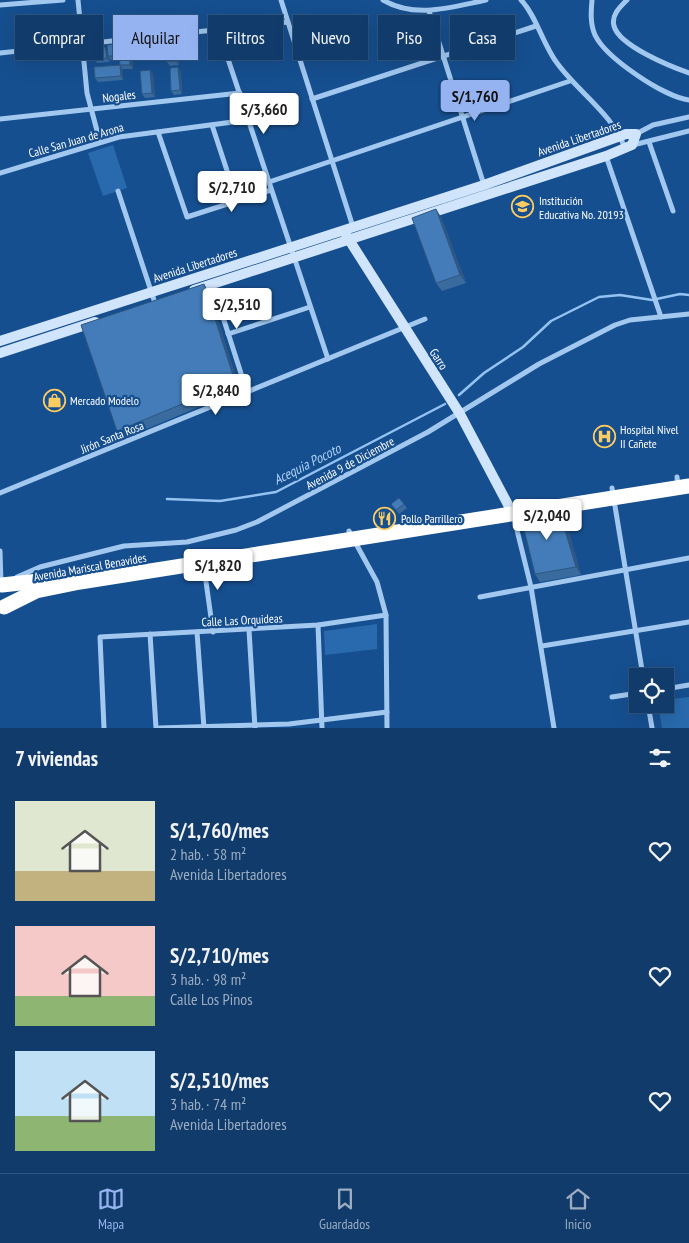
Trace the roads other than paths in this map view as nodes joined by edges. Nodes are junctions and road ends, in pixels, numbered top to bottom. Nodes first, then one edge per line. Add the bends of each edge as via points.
1 (63, 0) edge
2 (78, 0) edge
3 (281, 0) edge
4 (383, 0) edge
5 (486, 0) edge
6 (521, 0) edge
7 (592, 0) edge
8 (627, 0) edge
9 (0, 5) edge
10 (429, 11) junction
11 (79, 15) edge
12 (283, 22) edge
13 (288, 22) junction
14 (536, 26) junction
15 (208, 30) edge
16 (103, 42) edge
17 (15, 51) edge
18 (0, 53) edge
19 (443, 56) junction
20 (84, 60) edge
21 (229, 60) edge
22 (689, 73) edge
23 (570, 81) junction
24 (240, 93) junction
25 (312, 99) junction
26 (689, 100) edge
27 (91, 110) junction
28 (463, 117) junction
29 (689, 117) edge
30 (0, 119) edge
31 (248, 120) junction
32 (212, 125) junction
33 (689, 131) edge
34 (158, 132) junction
35 (636, 134) junction
36 (621, 136) junction
37 (100, 142) junction
38 (649, 142) junction
39 (629, 147) junction
40 (606, 156) junction
41 (332, 161) junction
42 (0, 173) edge
43 (268, 182) junction
44 (271, 190) junction
45 (485, 190) junction
46 (118, 191) dead end
47 (237, 201) junction
48 (674, 211) dead end
49 (348, 232) junction
50 (290, 247) junction
51 (294, 258) junction
52 (209, 274) junction
53 (212, 284) junction
54 (152, 292) junction
55 (188, 292) edge
56 (155, 303) edge
57 (310, 307) junction
58 (689, 314) edge
59 (661, 317) junction
60 (109, 318) edge
61 (425, 319) dead end
62 (404, 327) junction
63 (228, 334) junction
64 (0, 341) edge
65 (0, 353) edge
66 (328, 359) junction
67 (247, 392) junction
68 (460, 414) junction
69 (683, 481) edge
70 (0, 493) edge
71 (612, 493) junction
72 (510, 509) junction
73 (351, 535) junction
74 (0, 551) edge
75 (203, 558) junction
76 (689, 558) edge
77 (625, 569) junction
78 (1, 584) edge
79 (532, 587) junction
80 (480, 597) dead end
81 (2, 609) edge
82 (386, 616) junction
83 (689, 622) edge
84 (318, 625) junction
85 (249, 630) junction
86 (635, 630) junction
87 (197, 632) junction
88 (213, 632) junction
89 (150, 634) junction
90 (542, 646) junction
91 (642, 668) edge
92 (689, 685) edge
93 (674, 688) edge
94 (629, 694) edge
95 (612, 697) dead end
96 (387, 712) junction
97 (650, 713) edge
98 (322, 720) junction
99 (204, 727) edge
100 (255, 727) edge
101 (104, 728) edge
102 (158, 728) edge
103 (322, 728) edge
104 (387, 728) edge
105 (554, 728) edge
106 (652, 728) edge

1 - 9 street
2 - 11 street
3 - 13 street
4 - 10 street
5 - 10 street
6 - 14 street
7 - 26 street via 591,21 595,34 607,50 666,93
8 - 22 street via 616,10 614,26 617,32 643,54
10 - 19 street
12 - 13 street
13 - 25 street
14 - 19 street
14 - 23 street
15 - 16 street
17 - 18 street
19 - 25 street
19 - 28 street
20 - 27 street
21 - 24 street
23 - 28 street
23 - 36 street
24 - 27 street, Nogales
24 - 31 street
25 - 41 street
27 - 30 street, Nogales
27 - 37 street
28 - 41 street
28 - 45 street
29 - 35 street via 653,125
31 - 32 street, Calle San Juan de Arona
31 - 43 street
32 - 34 street, Calle San Juan de Arona
32 - 47 street
33 - 38 street
34 - 37 street, Calle San Juan de Arona
34 - 47 street via 187,217
35 - 36 street, Avenida Libertadores
35 - 39 street, Avenida Libertadores
36 - 39 street
36 - 45 street, Avenida Libertadores
37 - 42 street, Calle San Juan de Arona
38 - 39 street
38 - 48 street
39 - 40 street, Avenida Libertadores
40 - 45 street, Avenida Libertadores
40 - 59 street
41 - 43 street
41 - 49 street
43 - 44 street
44 - 47 street
44 - 50 street
45 - 49 street, Avenida Libertadores
46 - 54 street
49 - 50 street, Avenida Libertadores
49 - 51 street, Avenida Libertadores
49 - 62 street, Garro
50 - 51 street
50 - 52 street, Avenida Libertadores
51 - 53 street, Avenida Libertadores
51 - 57 street
52 - 53 street
52 - 54 street, Avenida Libertadores
53 - 55 street, Avenida Libertadores
53 - 63 street
54 - 56 street
54 - 64 street, Avenida Libertadores
57 - 63 street
57 - 66 street
58 - 59 street, Avenida 9 de Diciembre
59 - 68 street, Avenida 9 de Diciembre via 615,325 539,364
60 - 65 street
61 - 62 street, Jirón Santa Rosa
62 - 66 street, Jirón Santa Rosa
62 - 68 street, Garro
63 - 67 street
66 - 67 street, Jirón Santa Rosa
67 - 70 street, Jirón Santa Rosa
68 - 72 street, Garro
68 - 78 street, Avenida 9 de Diciembre via 341,480 243,527 187,542 116,548 40,568
69 - 71 highway, Avenida Mariscal Benavides
71 - 72 highway, Avenida Mariscal Benavides
71 - 77 street
72 - 73 highway, Avenida Mariscal Benavides
72 - 79 street
73 - 75 highway, Avenida Mariscal Benavides
73 - 82 street via 378,582
74 - 78 street
75 - 78 highway, Avenida Mariscal Benavides
75 - 81 highway, Avenida Mariscal Benavides via 36,591
75 - 88 street
76 - 77 street
77 - 79 street
77 - 86 street
78 - 81 highway via 6,597
79 - 80 street
79 - 90 street
82 - 84 street, Calle Las Orquideas
82 - 96 street
83 - 86 street
84 - 85 street, Calle Las Orquideas
84 - 98 street
85 - 88 street, Calle Las Orquideas
85 - 100 street
86 - 90 street
86 - 91 street
87 - 88 street, Calle Las Orquideas
87 - 89 street, Calle Las Orquideas
87 - 99 street
89 - 101 street, Calle Las Orquideas via 100,637
89 - 102 street
90 - 105 street
92 - 93 street
94 - 95 street
96 - 98 street
96 - 104 street
97 - 106 street
98 - 100 street
98 - 103 street
99 - 100 street
99 - 102 street

